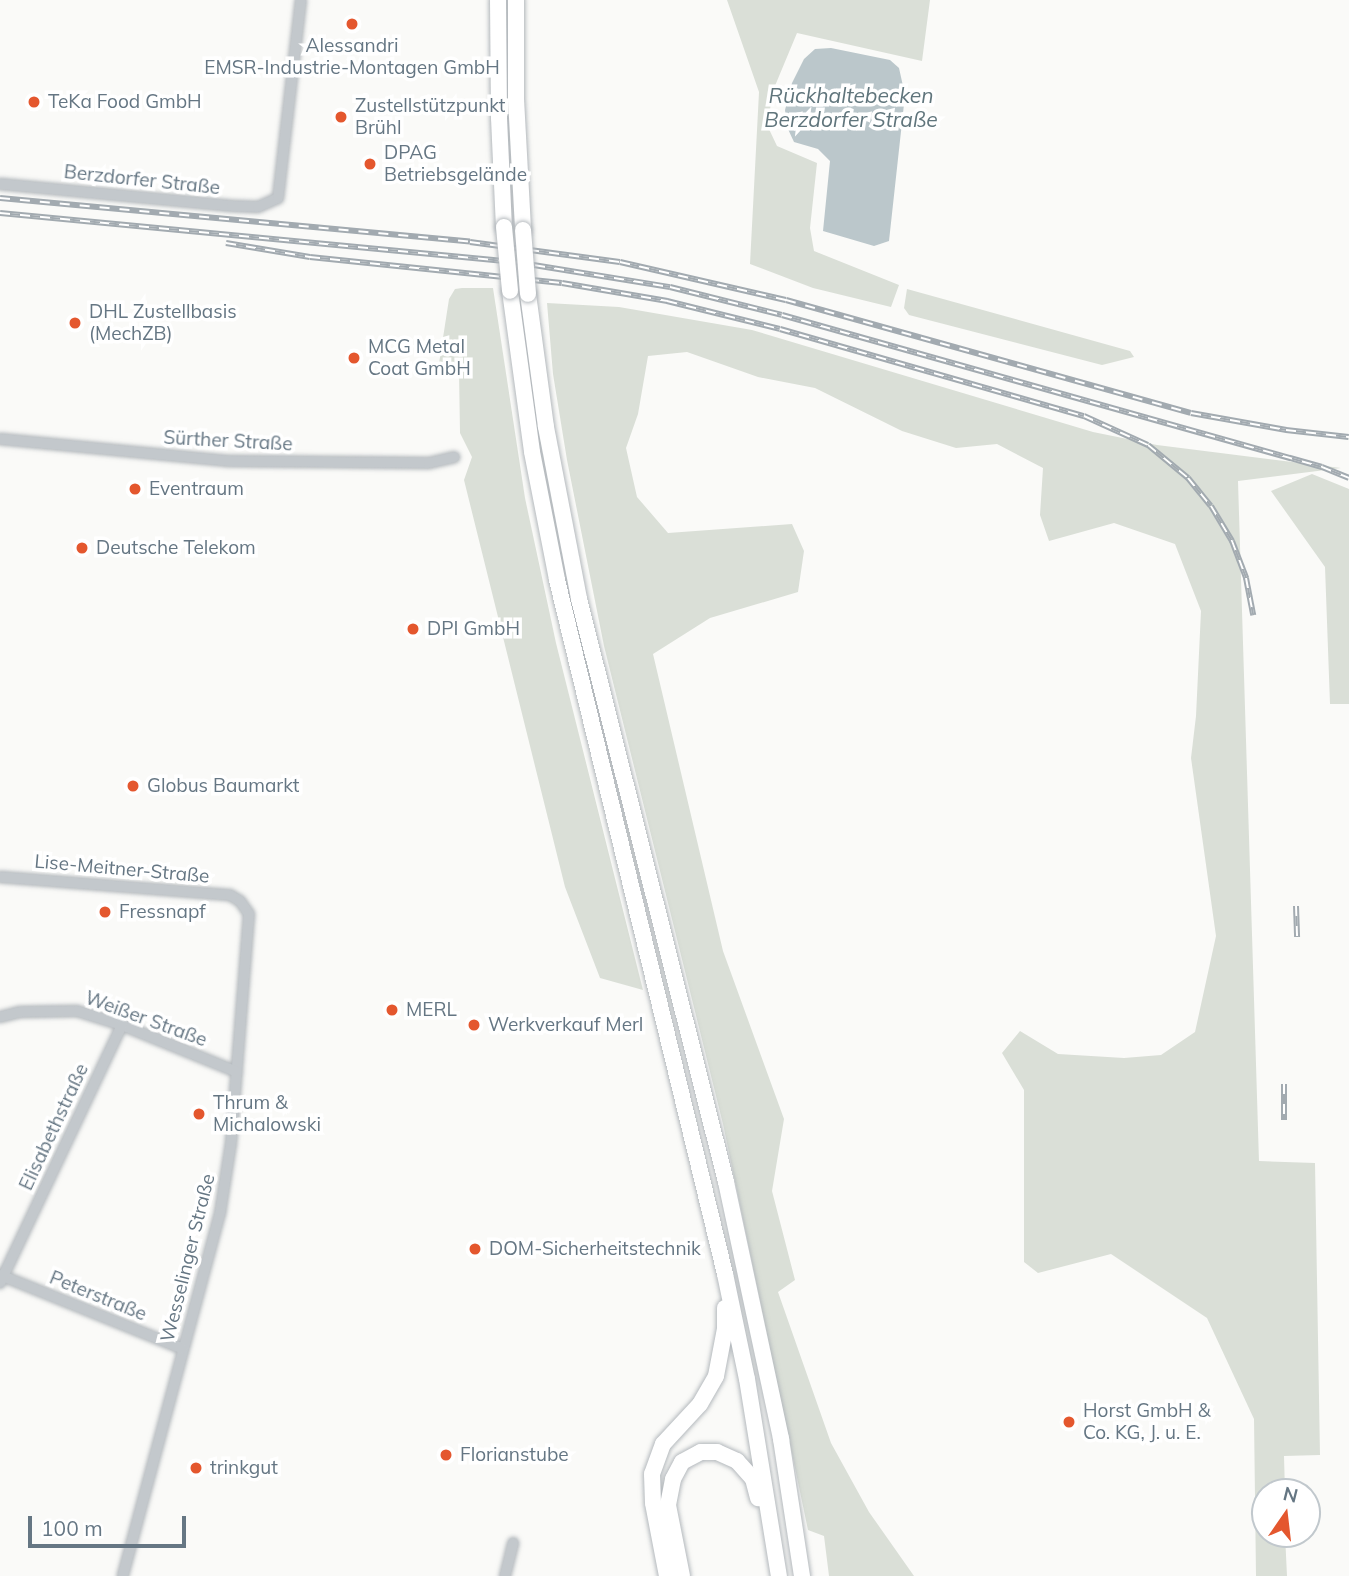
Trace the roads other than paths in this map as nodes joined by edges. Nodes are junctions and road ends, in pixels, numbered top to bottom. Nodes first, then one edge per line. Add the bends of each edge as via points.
1 (301, 0) edge
2 (498, 0) edge
3 (516, 0) edge
4 (0, 184) edge
5 (0, 439) edge
6 (454, 457) dead end
7 (0, 877) edge
8 (240, 901) joint
9 (0, 1017) edge
10 (122, 1024) junction
11 (237, 1072) junction
12 (725, 1274) junction
13 (1, 1278) edge
14 (183, 1349) junction
15 (513, 1543) dead end
16 (123, 1576) edge
17 (505, 1576) edge
18 (667, 1576) edge
19 (682, 1576) edge
20 (778, 1576) edge
21 (802, 1576) edge

1 - 4 street, Berzdorfer Straße via 278,198 258,206 232,206
2 - 12 highway, bridge via 504,227 532,452 559,592
3 - 21 highway, bridge via 523,230 546,427 609,724 726,1182 781,1439
5 - 6 street, Sürther Straße via 227,461 431,463
7 - 8 street, Lise-Meitner-Straße via 230,895
8 - 11 street, Wesselinger Straße via 249,914 249,929
9 - 10 street, Weißer Straße via 77,1011
10 - 11 street, Weißer Straße
10 - 13 street, Elisabethstraße
11 - 14 street, Wesselinger Straße via 220,1213
12 - 18 highway via 725,1329 716,1376 700,1404 663,1444 652,1474
12 - 20 highway via 747,1379
13 - 14 street, Peterstraße
14 - 16 street, Wesselinger Straße
15 - 17 street
19 - 20 highway via 668,1505 682,1462 701,1452 717,1452 737,1461 753,1479

